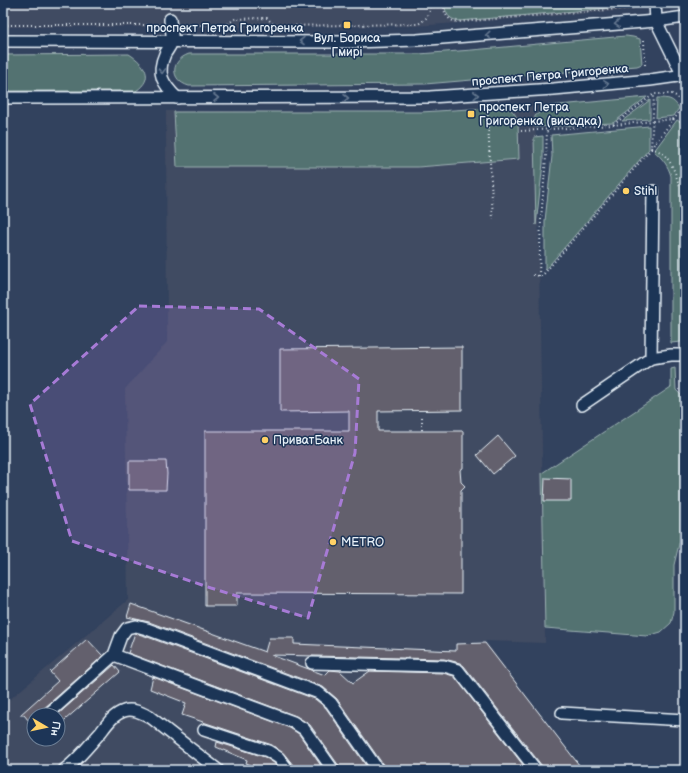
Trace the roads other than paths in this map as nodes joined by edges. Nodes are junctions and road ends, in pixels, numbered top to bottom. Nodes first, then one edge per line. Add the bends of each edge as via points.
1 (655, 3) edge
2 (685, 17) edge
3 (656, 21) junction
4 (170, 22) road end
5 (3, 41) edge
6 (172, 41) junction
7 (684, 77) edge
8 (3, 98) edge
9 (177, 98) junction
10 (653, 191) dead end
11 (685, 354) edge
12 (651, 358) junction
13 (582, 405) dead end
14 (114, 655) junction
15 (312, 663) dead end
16 (56, 707) edge
17 (562, 712) dead end
18 (685, 720) edge
19 (204, 730) dead end
20 (64, 770) edge
21 (218, 770) edge
22 (288, 770) edge
23 (333, 770) edge
24 (378, 770) edge
25 (536, 770) edge

1 - 3 street
2 - 3 street, проспект Петра Григоренка
3 -> 6 street, проспект Петра Григоренка via 417,40
3 - 7 street
4 - 6 street
5 - 6 street, проспект Петра Григоренка
6 -> 9 street via 165,54 161,74 163,82
9 -> 7 street, проспект Петра Григоренка via 430,97
8 - 9 street, проспект Петра Григоренка
10 - 12 street
11 - 12 street
12 - 13 street
14 - 16 street
14 - 23 street via 293,722 304,729
14 - 24 street via 121,636 128,628 136,626 320,693 331,703
15 - 25 street via 444,666 458,670
17 - 18 street
19 - 22 street via 268,751 279,758
20 - 21 street via 73,764 114,716 133,710 150,717

